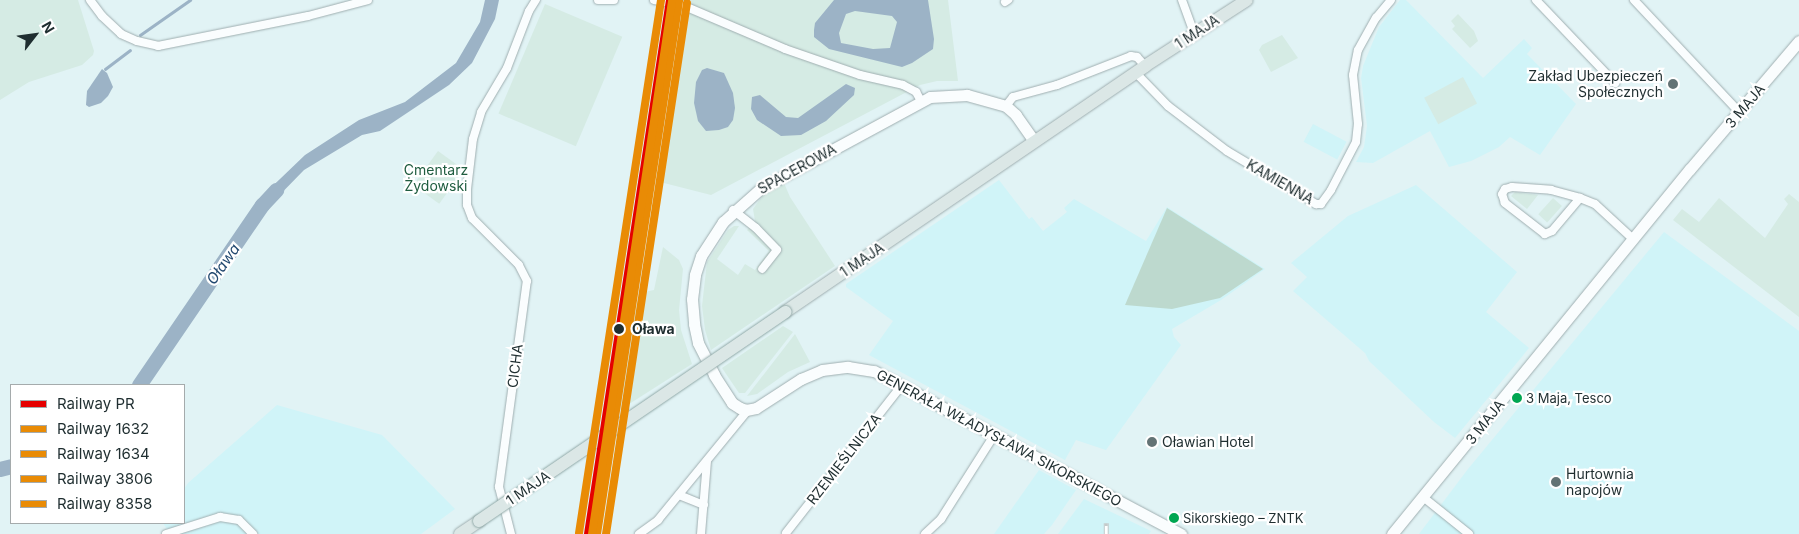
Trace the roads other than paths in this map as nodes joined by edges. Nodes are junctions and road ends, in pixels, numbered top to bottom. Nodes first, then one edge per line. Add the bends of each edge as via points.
1 (90, 0) edge
2 (368, 0) edge
3 (536, 0) edge
4 (598, 0) edge
5 (614, 0) edge
6 (654, 0) edge
7 (1182, 0) edge
8 (1247, 0) edge
9 (1391, 0) edge
10 (1536, 0) edge
11 (1634, 0) edge
12 (1194, 33) junction
13 (1799, 41) edge
14 (1140, 70) junction
15 (1616, 83) dead end
16 (920, 101) junction
17 (1006, 106) junction
18 (1739, 112) junction
19 (1034, 141) junction
20 (1580, 198) junction
21 (733, 210) junction
22 (1633, 239) junction
23 (762, 269) dead end
24 (902, 385) junction
25 (754, 408) junction
26 (995, 434) junction
27 (707, 461) junction
28 (679, 496) junction
29 (1423, 496) junction
30 (704, 505) junction
31 (786, 533) edge
32 (166, 534) edge
33 (253, 534) edge
34 (460, 534) edge
35 (511, 534) edge
36 (639, 534) edge
37 (701, 534) edge
38 (925, 534) edge
39 (1181, 534) edge
40 (1392, 534) edge
41 (1469, 534) edge

1 - 2 street via 121,34 158,46 308,16
3 - 35 street, CICHA via 507,68 481,112 467,190 467,205 472,218 519,266 526,281 499,487
4 - 5 street
6 - 16 street via 682,5 785,49 860,75 903,85 916,92
7 - 12 street
8 - 12 main road, 1 MAJA
9 - 14 street, KAMIENNA via 1376,18 1358,50 1352,75 1358,124 1356,142 1322,204 1308,200 1227,151 1168,106
10 - 15 street
11 - 18 street
12 - 14 main road, 1 MAJA
13 - 18 street, 3 MAJA
14 - 17 street via 1137,57 1127,57 1057,85 1013,97
14 - 19 main road, 1 MAJA
16 - 17 street, SPACEROWA via 943,95 967,95
16 - 21 street, SPACEROWA via 760,188
17 - 19 street
18 - 22 street, 3 MAJA
19 - 34 main road, 1 MAJA, bridge
20 - 20 street via 1550,190 1512,187 1502,194 1505,203 1545,234
20 - 22 street via 1595,204
21 - 23 street via 777,250
21 - 25 street, SPACEROWA via 701,256 693,288 693,311 698,343 714,375 735,406
22 - 29 street, 3 MAJA
24 - 25 street, GENERAŁA WŁADYSŁAWA SIKORSKIEGO via 861,368 831,368 801,379
24 - 26 street, GENERAŁA WŁADYSŁAWA SIKORSKIEGO
24 - 31 street, RZEMIEŚLNICZA
25 - 27 street
26 - 38 street via 941,519
26 - 39 street, GENERAŁA WŁADYSŁAWA SIKORSKIEGO
27 - 28 street
27 - 30 street
28 - 30 street
28 - 36 street via 656,523
29 - 40 street, 3 MAJA
29 - 41 street
30 - 37 street
32 - 33 street via 220,517 238,520

